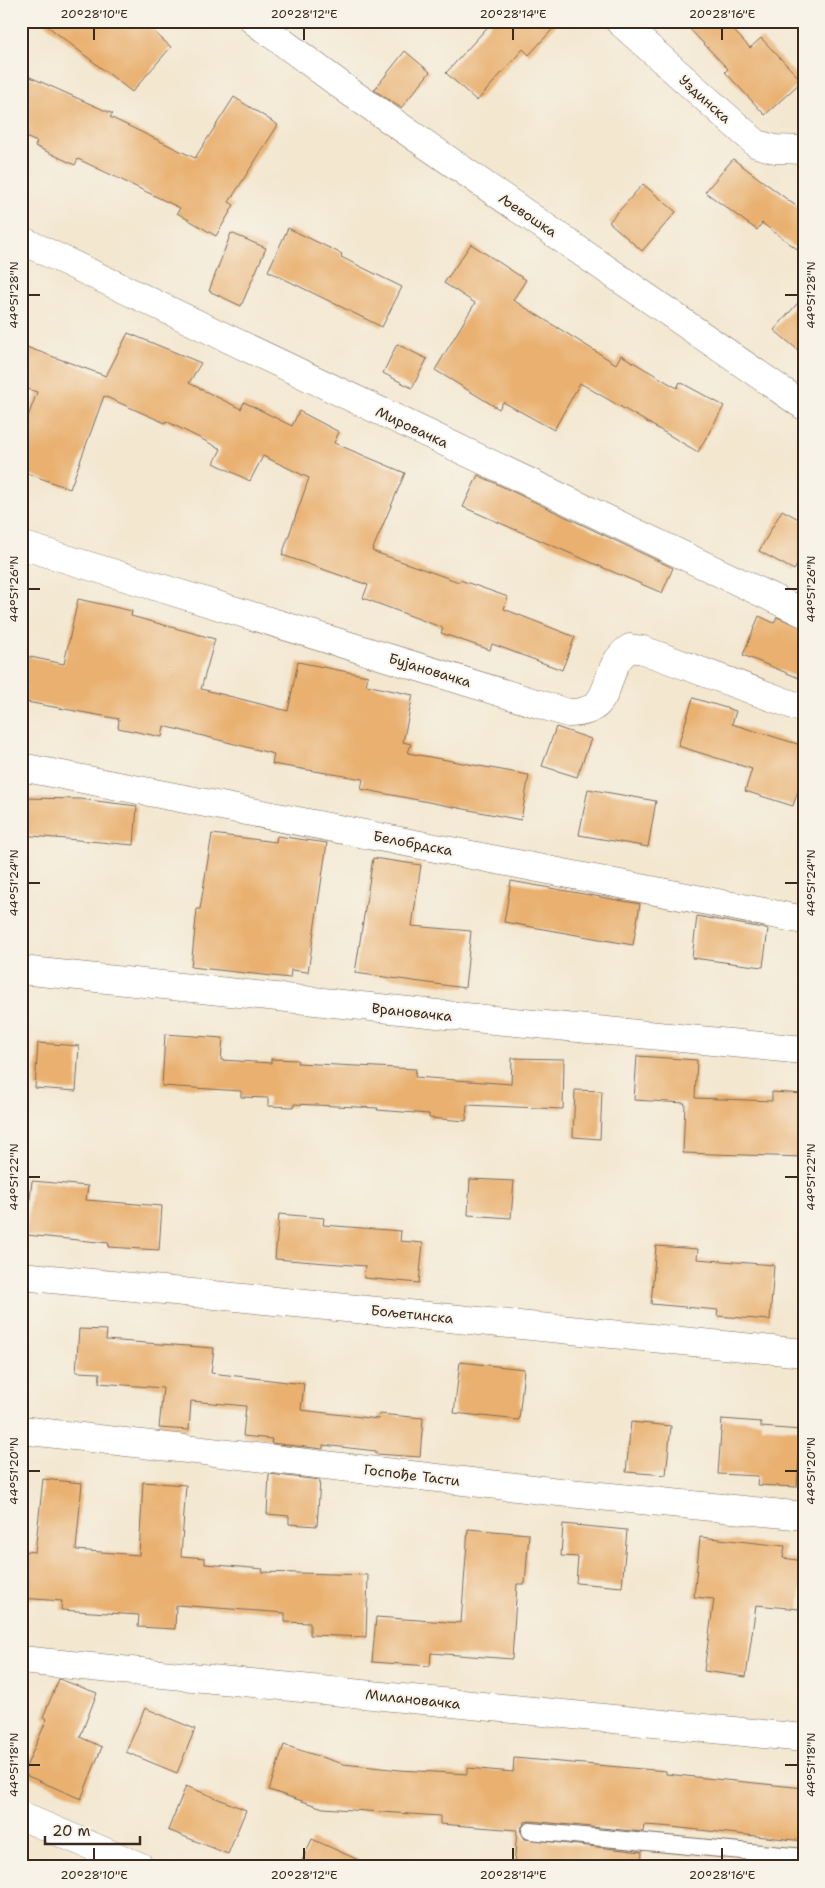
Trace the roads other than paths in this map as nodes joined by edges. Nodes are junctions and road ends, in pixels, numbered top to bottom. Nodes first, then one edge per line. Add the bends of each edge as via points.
1 (254, 21) edge
2 (619, 21) edge
3 (804, 150) edge
4 (21, 240) edge
5 (804, 406) edge
6 (21, 545) edge
7 (804, 613) edge
8 (804, 709) edge
9 (21, 767) edge
10 (804, 920) edge
11 (21, 970) edge
12 (804, 1050) edge
13 (21, 1276) edge
14 (804, 1353) edge
15 (21, 1430) edge
16 (804, 1516) edge
17 (21, 1660) edge
18 (804, 1738) edge
19 (21, 1816) edge
20 (530, 1831) dead end
21 (804, 1857) edge
22 (141, 1867) edge

1 - 5 street, Љевошка via 350,92
2 - 3 street, Уздинска via 757,144 775,149
4 - 7 street, Мировачка
6 - 8 street, Бујановачка via 568,713 585,713 598,705 620,654 630,648
9 - 10 street, Белобрдска
11 - 12 street, Врановачка
13 - 14 street, Бољетинска
15 - 16 street, Госпође Тасти via 559,1492
17 - 18 street, Милановачка
19 - 22 street
20 - 21 lane

